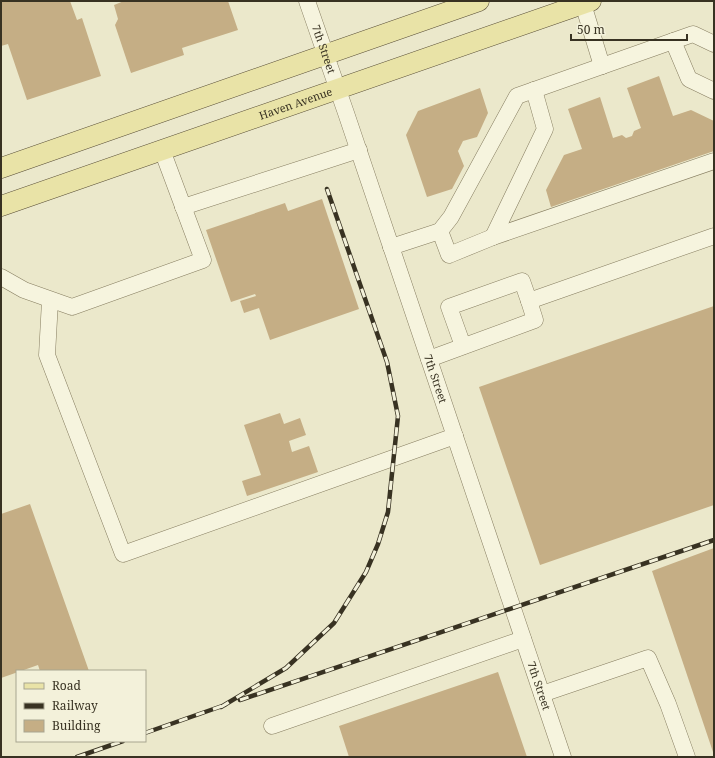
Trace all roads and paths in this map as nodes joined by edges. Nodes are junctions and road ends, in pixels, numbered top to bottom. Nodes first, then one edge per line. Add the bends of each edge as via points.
1 (307, 1) edge
2 (480, 1) edge
3 (587, 2) edge
4 (673, 41) junction
5 (714, 44) edge
6 (326, 54) junction
7 (602, 66) junction
8 (338, 88) junction
9 (534, 90) junction
10 (714, 91) edge
11 (162, 150) junction
12 (359, 150) junction
13 (714, 161) edge
14 (1, 168) edge
15 (1, 206) edge
16 (183, 207) junction
17 (440, 231) junction
18 (714, 236) edge
19 (493, 237) junction
20 (391, 247) junction
21 (1, 276) edge
22 (50, 301) junction
23 (529, 302) junction
24 (463, 346) junction
25 (429, 358) junction
26 (455, 436) junction
27 (523, 639) junction
28 (542, 694) junction
29 (272, 726) dead end
30 (563, 757) edge
31 (687, 757) edge

1 - 6 street, 7th Street
2 - 6 main road
3 - 7 street
3 - 8 main road, Haven Avenue
4 - 5 street via 693,34
4 - 7 street
4 - 10 street via 689,79
6 - 8 street, 7th Street
6 - 14 main road
7 - 9 street
8 - 11 main road, Haven Avenue
8 - 12 street, 7th Street
9 - 17 street via 517,96 451,217
9 - 19 street via 546,129
11 - 15 main road, Haven Avenue
11 - 16 street
12 - 16 street
12 - 20 street, 7th Street
13 - 19 street
16 - 22 street via 203,260 72,307
17 - 19 street via 449,255
17 - 20 street
18 - 23 street
20 - 25 street, 7th Street
21 - 22 street via 24,290
22 - 26 street via 47,354 123,554
23 - 24 street via 535,320
23 - 24 street via 522,281 449,307
24 - 25 street
25 - 26 street, 7th Street
26 - 27 street, 7th Street
27 - 28 street, 7th Street
27 - 29 street
28 - 30 street, 7th Street
28 - 31 street via 648,658

